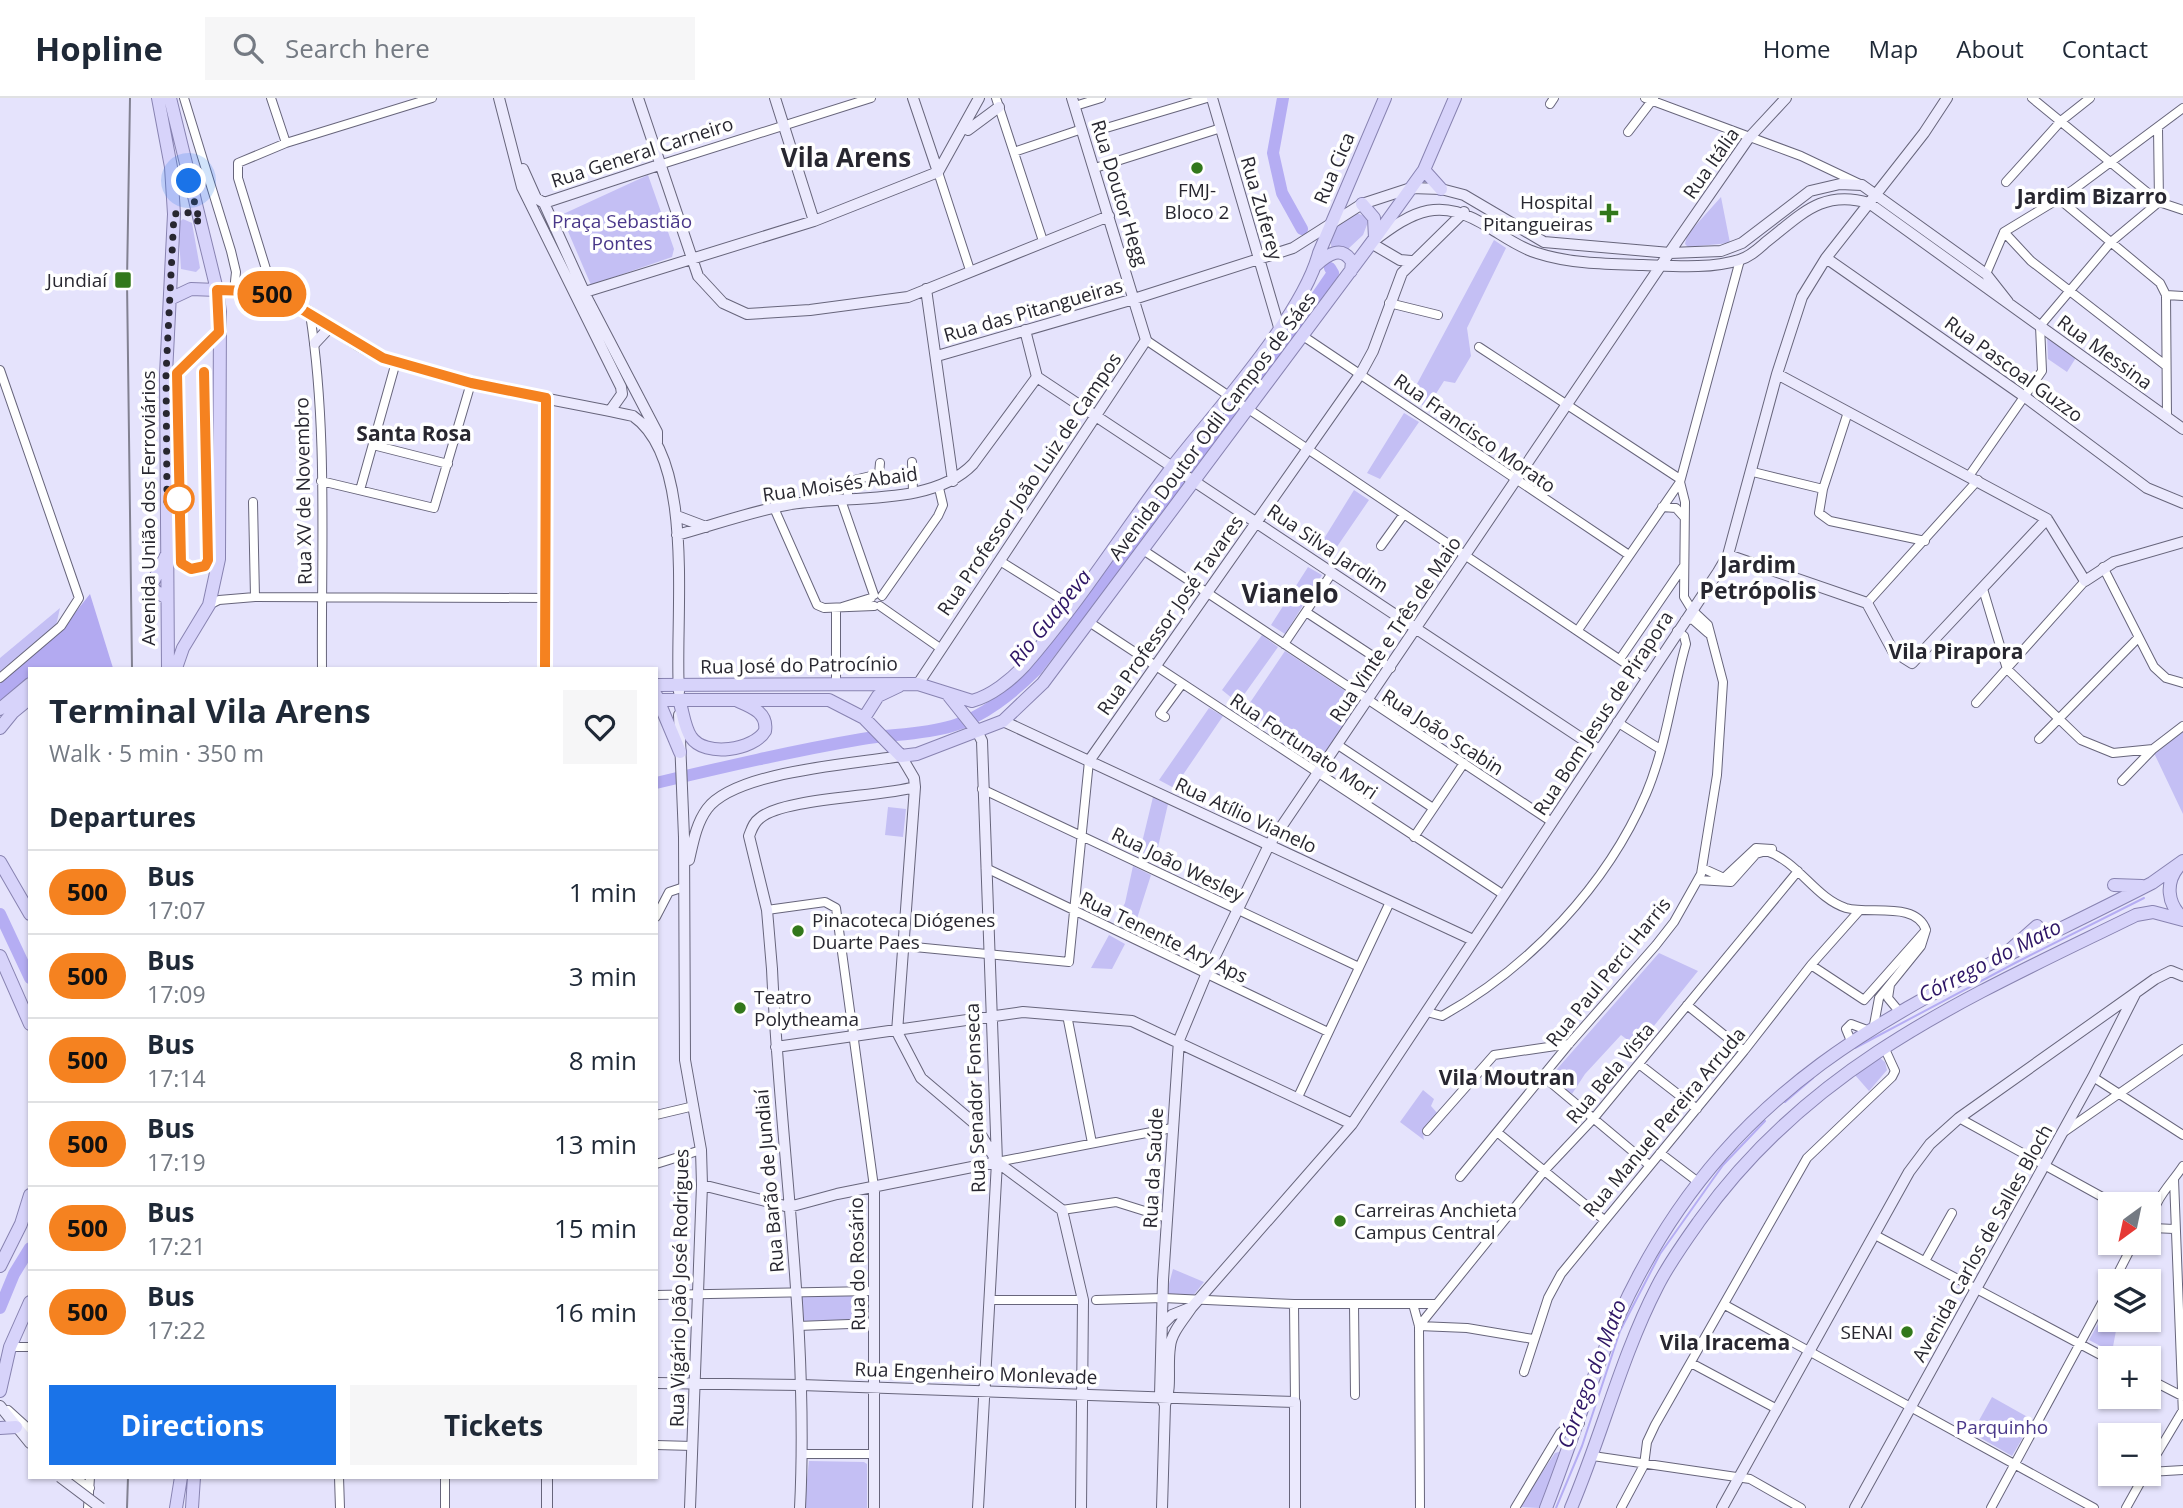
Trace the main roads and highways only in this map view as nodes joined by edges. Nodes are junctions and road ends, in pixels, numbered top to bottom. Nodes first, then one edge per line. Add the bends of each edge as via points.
1 (158, 98) edge
2 (170, 98) edge
3 (1385, 98) edge
4 (1455, 98) edge
5 (173, 141) junction
6 (1424, 170) junction
7 (1441, 189) road end
8 (1362, 204) road end
9 (174, 214) junction
10 (200, 223) junction
11 (1373, 241) junction
12 (1317, 259) junction
13 (1351, 271) junction
14 (217, 290) junction
15 (172, 298) junction
16 (1185, 474) junction
17 (168, 667) edge
18 (176, 667) edge
19 (912, 684) junction
20 (658, 685) edge
21 (28, 686) edge
22 (942, 689) junction
23 (658, 698) edge
24 (731, 698) junction
25 (28, 700) edge
26 (679, 700) junction
27 (0, 709) edge
28 (864, 719) junction
29 (976, 728) junction
30 (0, 729) edge
31 (680, 752) road end
32 (898, 754) joint
33 (2183, 861) edge
34 (0, 862) edge
35 (2114, 885) dead end
36 (2146, 886) junction
37 (28, 911) edge
38 (2183, 919) edge
39 (2037, 926) dead end
40 (2003, 957) junction
41 (1, 959) edge
42 (28, 1020) edge
43 (1782, 1092) junction
44 (1795, 1112) junction
45 (28, 1201) edge
46 (0, 1266) edge
47 (28, 1306) edge
48 (0, 1391) edge
49 (16, 1427) road end
50 (0, 1429) edge
51 (183, 1479) edge
52 (183, 1479) edge
53 (194, 1479) edge
54 (176, 1508) edge
55 (183, 1508) edge
56 (192, 1508) edge
57 (1546, 1508) edge
58 (1571, 1508) edge

1 - 5 main road, Avenida União dos Ferroviários
2 - 5 main road, Avenida União dos Ferroviários
3 - 12 main road, Rua Cica
4 - 6 main road, Avenida Doutor Odil Campos de Sáes
5 - 9 main road, Avenida União dos Ferroviários
5 - 10 main road, Avenida União dos Ferroviários
6 - 7 main road
6 - 11 main road, Avenida Doutor Odil Campos de Sáes
8 - 11 main road via 1374,218
9 - 10 main road via 187,212
9 - 15 main road, Avenida União dos Ferroviários
10 - 14 main road, Avenida União dos Ferroviários
11 - 13 main road, Avenida Doutor Odil Campos de Sáes
12 - 13 main road via 1333,252 1348,255
12 - 16 main road, Avenida Doutor Odil Campos de Sáes via 1311,278
13 - 16 main road, Avenida Doutor Odil Campos de Sáes via 1248,407
14 - 15 main road via 191,289
14 - 18 main road, Avenida União dos Ferroviários via 221,527 217,579 209,605
15 - 17 main road, Avenida União dos Ferroviários via 166,374
16 - 22 main road, Avenida Doutor Odil Campos de Sáes via 1023,668 993,692 972,701
16 - 29 main road, Avenida Doutor Odil Campos de Sáes via 1143,550 1043,684 1003,721
19 - 20 main road, Rua José do Patrocínio
19 - 22 main road, Rua José do Patrocínio
19 - 28 main road via 878,696
21 - 27 main road
22 - 29 main road
23 - 26 main road, Rua José do Patrocínio
23 - 31 main road
24 - 26 main road, Rua José do Patrocínio
24 - 26 main road via 761,714 765,731 756,742 716,750 691,737
24 - 28 main road, Rua José do Patrocínio via 829,700
25 - 30 main road
28 - 32 main road, Rua José do Patrocínio
29 - 32 main road, Avenida Doutor Odil Campos de Sáes via 917,754
33 - 36 main road
33 - 38 main road via 2169,887 2173,906
34 - 37 main road
35 - 36 main road
36 - 40 main road
38 - 44 main road via 2153,912 2136,915 1915,1026
39 - 40 main road
40 - 43 main road via 1898,1010
41 - 42 main road
43 - 44 main road via 1777,1108 1785,1114
43 - 57 main road via 1731,1141 1698,1182 1634,1285 1607,1342
44 - 58 main road via 1724,1187 1658,1283
45 - 46 main road
47 - 48 main road via 10,1346
49 - 50 main road
51 - 54 main road
52 - 55 main road
53 - 56 main road

